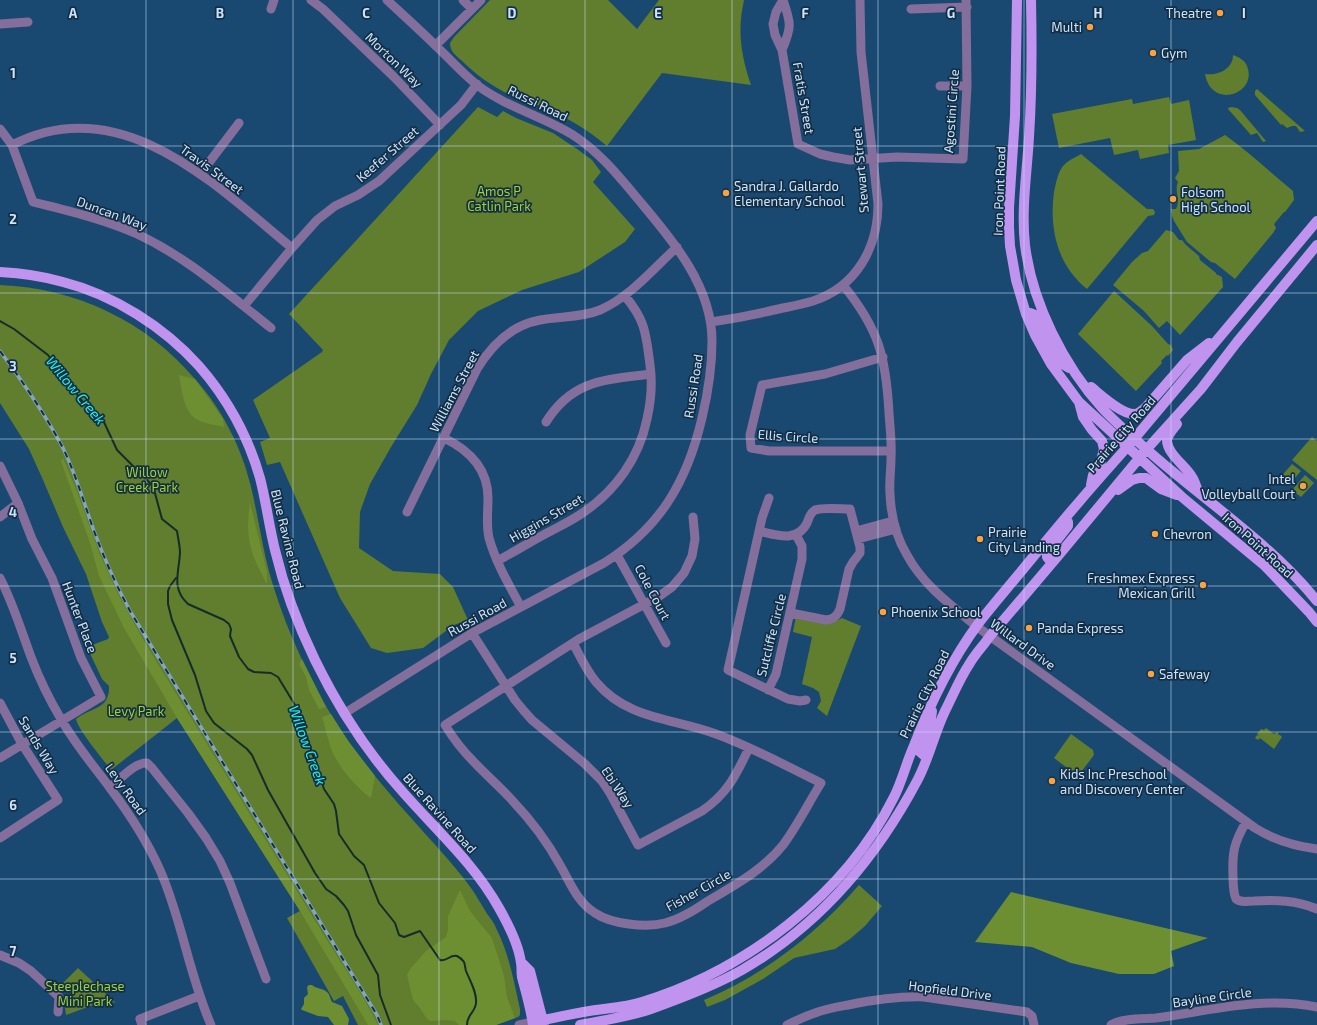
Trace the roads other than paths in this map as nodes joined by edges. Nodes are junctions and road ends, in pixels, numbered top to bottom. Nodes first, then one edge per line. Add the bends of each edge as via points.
1 (274, 0) edge
2 (311, 0) edge
3 (387, 0) edge
4 (463, 0) edge
5 (481, 0) edge
6 (783, 0) edge
7 (860, 0) edge
8 (1017, 0) edge
9 (1031, 0) edge
10 (967, 3) edge
11 (472, 9) junction
12 (911, 9) dead end
13 (271, 10) dead end
14 (28, 22) dead end
15 (0, 24) edge
16 (436, 45) junction
17 (782, 50) junction
18 (477, 84) junction
19 (940, 86) dead end
20 (967, 86) junction
21 (239, 123) dead end
22 (440, 124) junction
23 (0, 129) edge
24 (12, 145) junction
25 (873, 159) junction
26 (201, 173) junction
27 (1317, 221) edge
28 (1317, 245) edge
29 (677, 247) junction
30 (292, 248) junction
31 (0, 272) edge
32 (843, 285) junction
33 (626, 296) junction
34 (244, 306) junction
35 (1026, 314) junction
36 (710, 322) junction
37 (271, 328) dead end
38 (1219, 337) junction
39 (883, 357) junction
40 (1075, 373) junction
41 (652, 374) junction
42 (1201, 388) junction
43 (1079, 402) junction
44 (546, 422) dead end
45 (444, 438) junction
46 (1134, 439) junction
47 (1127, 447) junction
48 (1146, 450) junction
49 (892, 451) junction
50 (1140, 458) junction
51 (0, 466) edge
52 (1090, 490) junction
53 (1199, 493) junction
54 (1182, 496) junction
55 (769, 498) dead end
56 (1102, 502) junction
57 (18, 503) junction
58 (407, 512) dead end
59 (1070, 513) junction
60 (0, 517) edge
61 (693, 517) dead end
62 (894, 525) junction
63 (759, 531) junction
64 (1225, 533) junction
65 (796, 534) junction
66 (857, 535) junction
67 (617, 555) junction
68 (497, 561) junction
69 (1281, 562) junction
70 (1052, 563) junction
71 (0, 578) edge
72 (1317, 601) edge
73 (644, 604) junction
74 (521, 607) junction
75 (791, 613) junction
76 (1317, 622) edge
77 (976, 626) junction
78 (472, 633) junction
79 (990, 636) junction
80 (666, 642) dead end
81 (573, 643) junction
82 (506, 686) junction
83 (768, 690) junction
84 (806, 700) dead end
85 (0, 703) edge
86 (931, 703) junction
87 (345, 713) junction
88 (61, 720) junction
89 (22, 744) junction
90 (749, 748) junction
91 (0, 758) edge
92 (927, 758) junction
93 (110, 788) junction
94 (1246, 822) junction
95 (0, 838) edge
96 (1317, 848) edge
97 (1317, 909) edge
98 (0, 955) edge
99 (266, 979) dead end
100 (199, 996) junction
101 (1317, 1008) edge
102 (58, 1012) dead end
103 (538, 1023) edge
104 (142, 1025) edge
105 (211, 1025) edge
106 (519, 1025) edge
107 (580, 1025) edge
108 (787, 1025) edge
109 (1034, 1025) edge
110 (1111, 1025) edge

1 - 13 street
2 - 22 street, Morton Way via 394,77
3 - 16 street, Russi Road
4 - 11 street
5 - 11 street
6 - 17 street, Fratis Street via 789,15 790,27
6 - 17 street, Fratis Street via 773,24
7 - 25 street, Stewart Street via 861,52
8 - 35 main road, Iron Point Road via 1015,116 1008,208 1013,266
9 - 40 main road, Iron Point Road via 1032,66 1024,206 1025,245 1031,278 1042,309
10 - 12 street
10 - 20 street, Agostini Circle
11 - 16 street
14 - 15 street
16 - 18 street, Russi Road
17 - 25 street, Fratis Street via 798,144 833,157 850,160
18 - 22 street, Keefer Street via 461,105
18 - 29 street, Russi Road via 507,103 566,131 591,148 614,170
19 - 20 street
20 - 25 street, Agostini Circle via 963,159
21 - 26 street
22 - 30 street, Keefer Street via 379,181 326,212
23 - 24 street, Duncan Way
24 - 26 street, Travis Street via 50,131 84,128 100,130 148,143
24 - 34 street, Duncan Way via 33,202 87,215 138,234 180,258
25 - 32 street, Stewart Street via 878,204 875,234 863,262
26 - 30 street, Travis Street
27 - 38 main road, Prairie City Road
28 - 42 main road, Prairie City Road
29 - 33 street, Williams Street
29 - 36 street, Russi Road via 700,288
30 - 34 street, Keefer Street
31 - 87 main road, Blue Ravine Road via 63,282 116,302 163,333 208,377 231,411 250,450 259,476 274,548 288,594 317,663
32 - 36 street, Stewart Street via 823,297 804,304
32 - 39 street, Willard Drive via 868,320
33 - 41 street, Higgins Street via 636,309 644,327
33 - 45 street, Williams Street via 591,313 529,323 503,338 482,361
34 - 37 street
35 - 40 main road via 1035,315 1059,359
35 - 43 main road, Iron Point Road via 1051,364
36 - 67 street, Russi Road via 712,339 709,388 688,466 676,490 657,517
38 - 40 main road via 1187,360 1147,406 1134,414 1111,403
38 - 46 main road, Prairie City Road
39 - 49 street, Willard Drive via 888,384
39 - 49 street, Ellis Circle via 825,374 762,385 750,435 751,448 769,451
40 - 46 main road, Iron Point Road via 1103,408
41 - 44 street via 603,380 582,387 561,402
41 - 68 street, Higgins Street via 651,401 642,438 629,466 614,486 583,513
42 - 48 main road, Prairie City Road
42 - 53 main road via 1167,440 1177,460 1192,476
43 - 47 main road, Iron Point Road
43 - 52 main road via 1083,417 1102,441 1104,449 1100,465 1093,475
45 - 58 street, Williams Street
45 - 68 street via 466,451 482,472 487,488 487,526
46 - 47 main road, Prairie City Road
46 - 48 main road, Iron Point Road
47 - 50 main road, Iron Point Road
47 - 52 main road, Prairie City Road
48 - 50 main road, Prairie City Road
48 - 53 main road, Iron Point Road
49 - 62 street, Willard Drive via 890,495
50 - 54 main road, Iron Point Road
50 - 56 main road, Prairie City Road
51 - 57 street, Hunter Place
52 - 59 main road, Prairie City Road
53 - 69 main road, Iron Point Road
54 - 56 main road via 1161,489 1146,478 1139,478 1132,480
54 - 64 main road, Iron Point Road
55 - 63 street
56 - 70 main road, Prairie City Road
57 - 60 street
57 - 88 street, Hunter Place via 32,539 52,578 81,658 101,697
59 - 70 main road via 1068,526 1047,553
59 - 77 main road, Prairie City Road
61 - 73 street, Fisher Circle via 695,539 691,561 672,588
62 - 66 street
62 - 77 street, Willard Drive via 907,557 924,580
63 - 65 street via 783,536
63 - 83 street, Sutcliffe Circle via 728,670
64 - 69 main road via 1236,531 1271,560
64 - 76 main road, Iron Point Road via 1275,576
65 - 66 street via 803,529 816,510 850,509
65 - 75 street, Sutcliffe Circle via 803,554
66 - 75 street via 860,553 850,566 838,615 826,620
67 - 73 street, Cole Court
67 - 74 street, Russi Road
68 - 74 street
69 - 72 main road, Iron Point Road
70 - 79 main road, Prairie City Road
71 - 88 street, Levy Road via 15,610 39,676
73 - 80 street, Cole Court
73 - 81 street, Fisher Circle
74 - 78 street, Russi Road
75 - 83 street, Sutcliffe Circle via 776,674
77 - 79 street, Willard Drive
77 - 86 main road, Prairie City Road via 955,657
78 - 82 street, Ebi Way
78 - 87 street, Russi Road
79 - 92 main road, Prairie City Road via 970,662 956,688
79 - 94 street, Willard Drive
81 - 82 street, Fisher Circle
81 - 90 street, Fisher Circle via 595,681 619,703 641,714 715,733
82 - 90 street, Ebi Way via 532,720 602,781 638,845 712,804 733,780
82 - 90 street, Fisher Circle via 445,725 471,760 512,800 535,828 581,902 596,914 611,920 652,925 678,919 751,875 782,845 821,783
83 - 84 street via 793,700
85 - 89 street, Sands Way
86 - 92 main road via 930,726 920,752
86 - 103 main road, Prairie City Road via 894,796 882,818 843,872 796,918 735,962 690,984 640,1003
87 - 103 main road, Blue Ravine Road via 399,788 449,842 484,885 505,921 521,962 530,970
88 - 89 street
88 - 93 street, Levy Road
89 - 91 street
89 - 95 street, Sands Way via 58,800
92 - 107 main road, Prairie City Road via 918,780 890,828 863,866 804,927 742,970 698,992 631,1015
93 - 99 street via 139,764 147,764 152,768 193,819 220,861
93 - 100 street, Levy Road via 138,829 160,870 177,915
94 - 96 street, Willard Drive via 1276,839 1294,845
94 - 97 street via 1232,857 1236,899 1241,902 1290,901
98 - 102 street via 31,971 59,996
100 - 104 street via 140,1019
100 - 105 street, Levy Road
101 - 110 street, Bayline Circle via 1289,1003 1262,1003 1122,1021
103 - 106 street
108 - 109 street, Hopfield Drive via 826,1009 892,997 924,997 1026,1012 1032,1016

